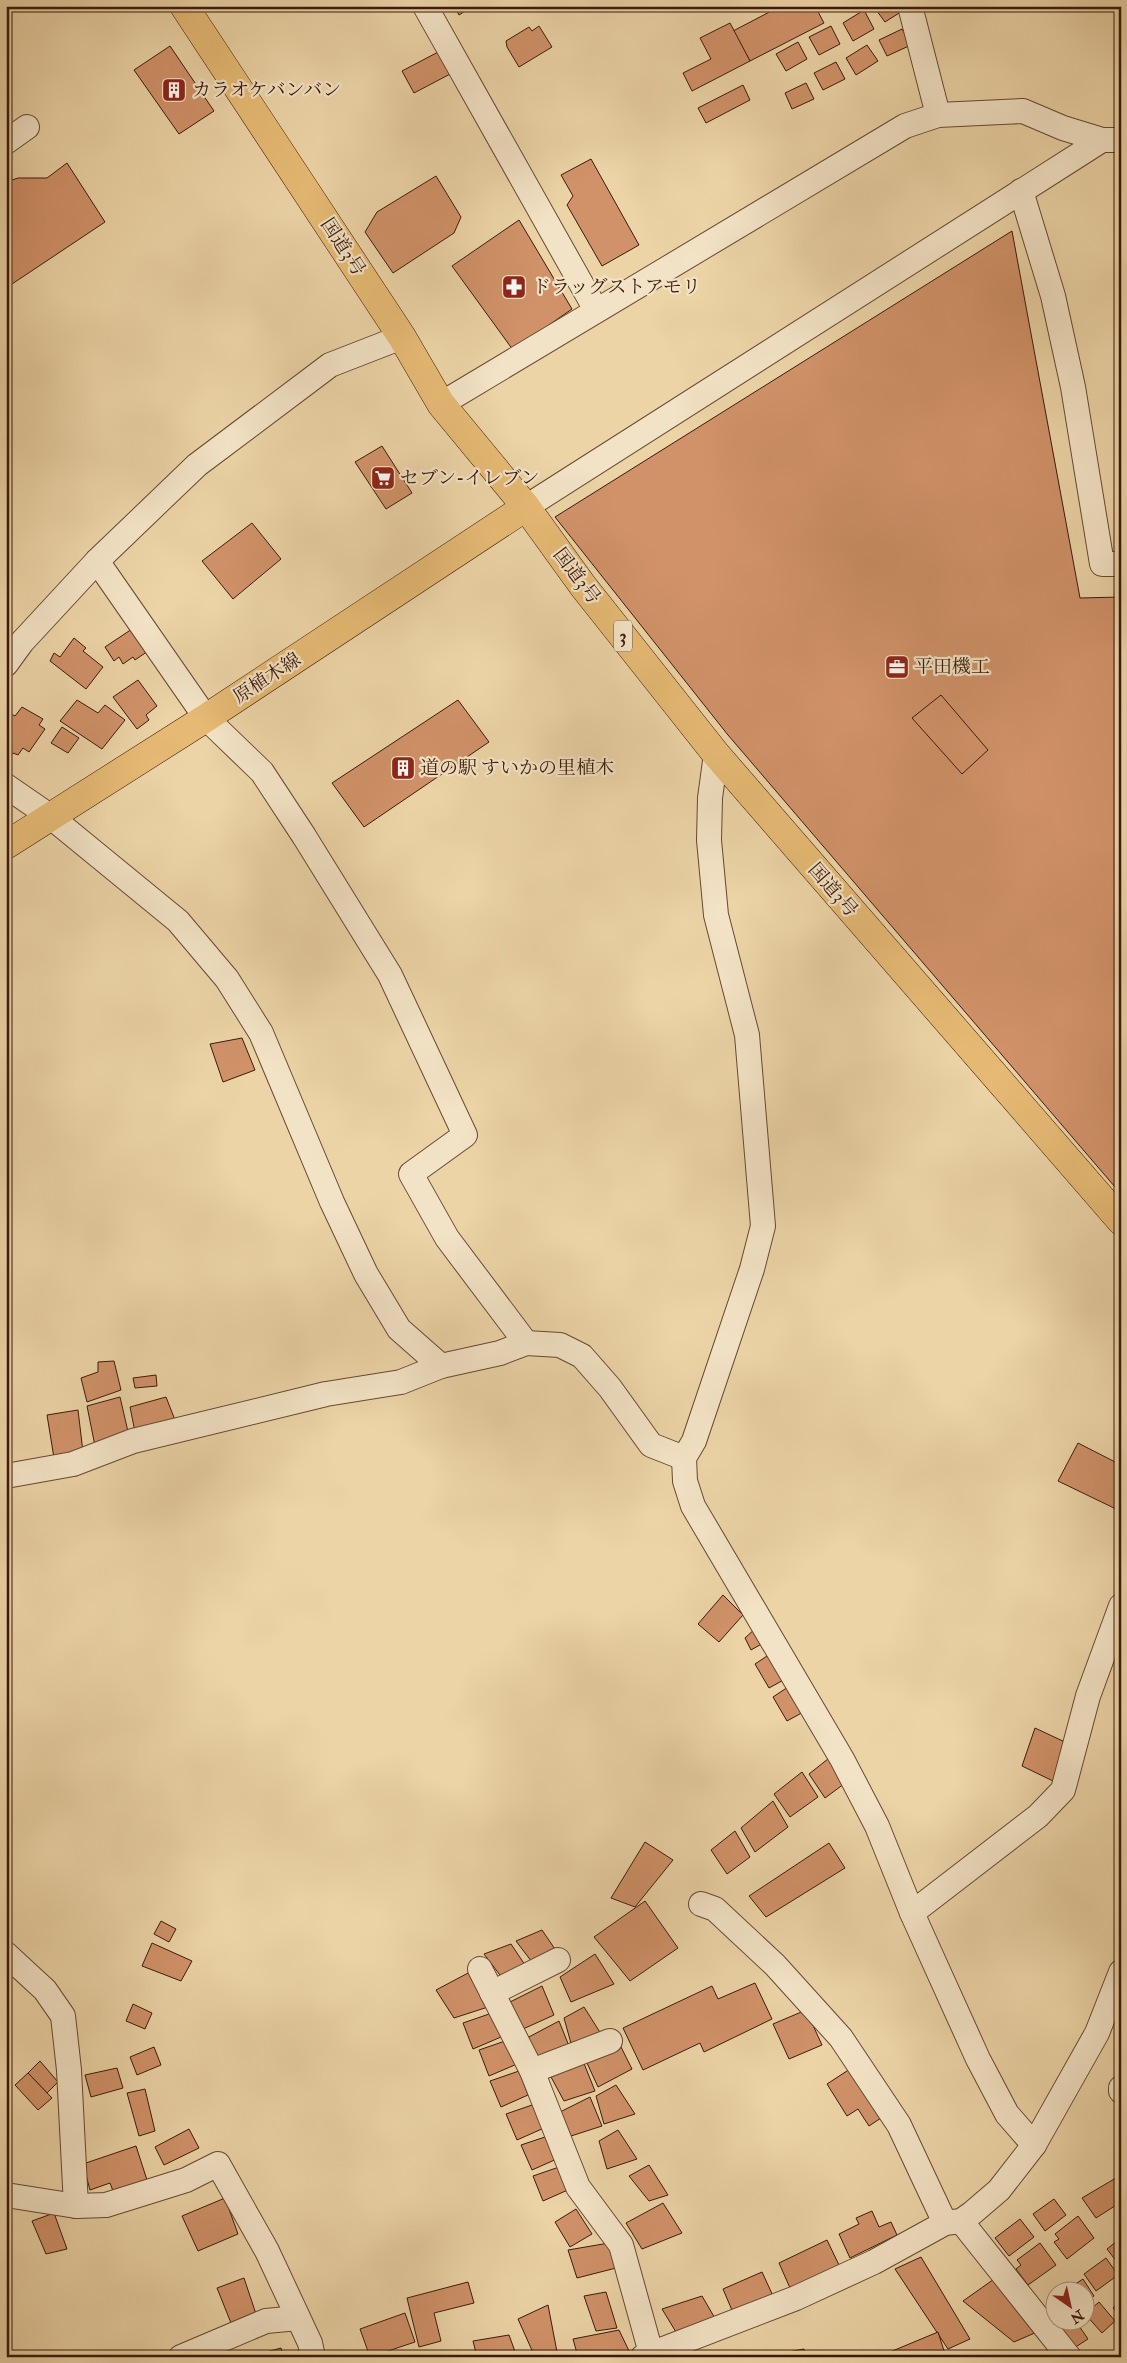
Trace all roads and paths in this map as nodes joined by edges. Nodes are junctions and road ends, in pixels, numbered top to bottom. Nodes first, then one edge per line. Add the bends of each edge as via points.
1 (184, 6) edge
2 (425, 6) edge
3 (910, 6) edge
4 (938, 115) junction
5 (27, 127) dead end
6 (1111, 140) edge
7 (6, 142) edge
8 (1021, 191) junction
9 (596, 310) junction
10 (402, 337) junction
11 (441, 404) junction
12 (526, 507) junction
13 (97, 561) junction
14 (1121, 564) edge
15 (6, 664) edge
16 (206, 718) junction
17 (716, 754) junction
18 (6, 786) edge
19 (51, 817) junction
20 (6, 845) edge
21 (1121, 1221) edge
22 (526, 1343) junction
23 (441, 1366) junction
24 (684, 1458) junction
25 (6, 1476) edge
26 (1121, 1606) edge
27 (701, 1904) dead end
28 (912, 1913) junction
29 (6, 1954) edge
30 (558, 1960) dead end
31 (480, 1969) dead end
32 (1121, 1972) edge
33 (492, 1993) junction
34 (610, 2041) dead end
35 (532, 2071) junction
36 (1034, 2145) junction
37 (6, 2195) edge
38 (76, 2206) junction
39 (953, 2222) junction
40 (298, 2318) junction
41 (647, 2355) edge
42 (181, 2357) edge
43 (313, 2357) edge
44 (1069, 2357) edge

1 - 10 main road, 国道3号 / 3
2 - 9 street
3 - 4 street
4 - 6 street via 1023,111 1062,128
4 - 9 street via 906,126
5 - 7 street
6 - 8 street
8 - 12 street
8 - 14 street via 1052,296 1073,387 1102,564
9 - 11 street
10 - 11 main road, 国道3号 / 3
10 - 13 street via 330,365 197,465
11 - 12 main road, 国道3号 / 3
12 - 16 main road, 原植木線
12 - 17 main road, 国道3号 / 3
13 - 15 street via 22,642
13 - 16 street
16 - 19 main road, 原植木線
16 - 22 street via 262,772 390,975 465,1135 411,1174 447,1238
17 - 21 main road, 国道3号 / 3
17 - 24 street via 710,798 716,915 747,1035 763,1226 749,1278 694,1440
18 - 19 street
19 - 20 main road, 原植木線
19 - 23 street via 178,922 227,979 261,1034 366,1274 399,1329
22 - 23 street via 500,1353
22 - 24 street via 560,1345 582,1356 610,1388 651,1445
23 - 25 street via 401,1382 326,1394 132,1442 73,1464
24 - 28 street via 685,1481 693,1506 842,1759 876,1826
26 - 28 street via 1088,1696 1063,1790 1038,1816
27 - 39 street via 715,1909 775,1965 840,2038 898,2125
28 - 36 street via 978,2059 1007,2114
29 - 38 street via 45,1990 63,2016
30 - 33 street
31 - 33 street
32 - 36 street via 1097,2033
33 - 35 street
34 - 35 street
35 - 41 street via 578,2187 621,2245
36 - 39 street via 1000,2190
37 - 38 street
38 - 40 street via 106,2205 186,2180 218,2164 267,2251
39 - 41 street via 796,2298
39 - 44 street
40 - 42 street via 266,2321
40 - 43 street

